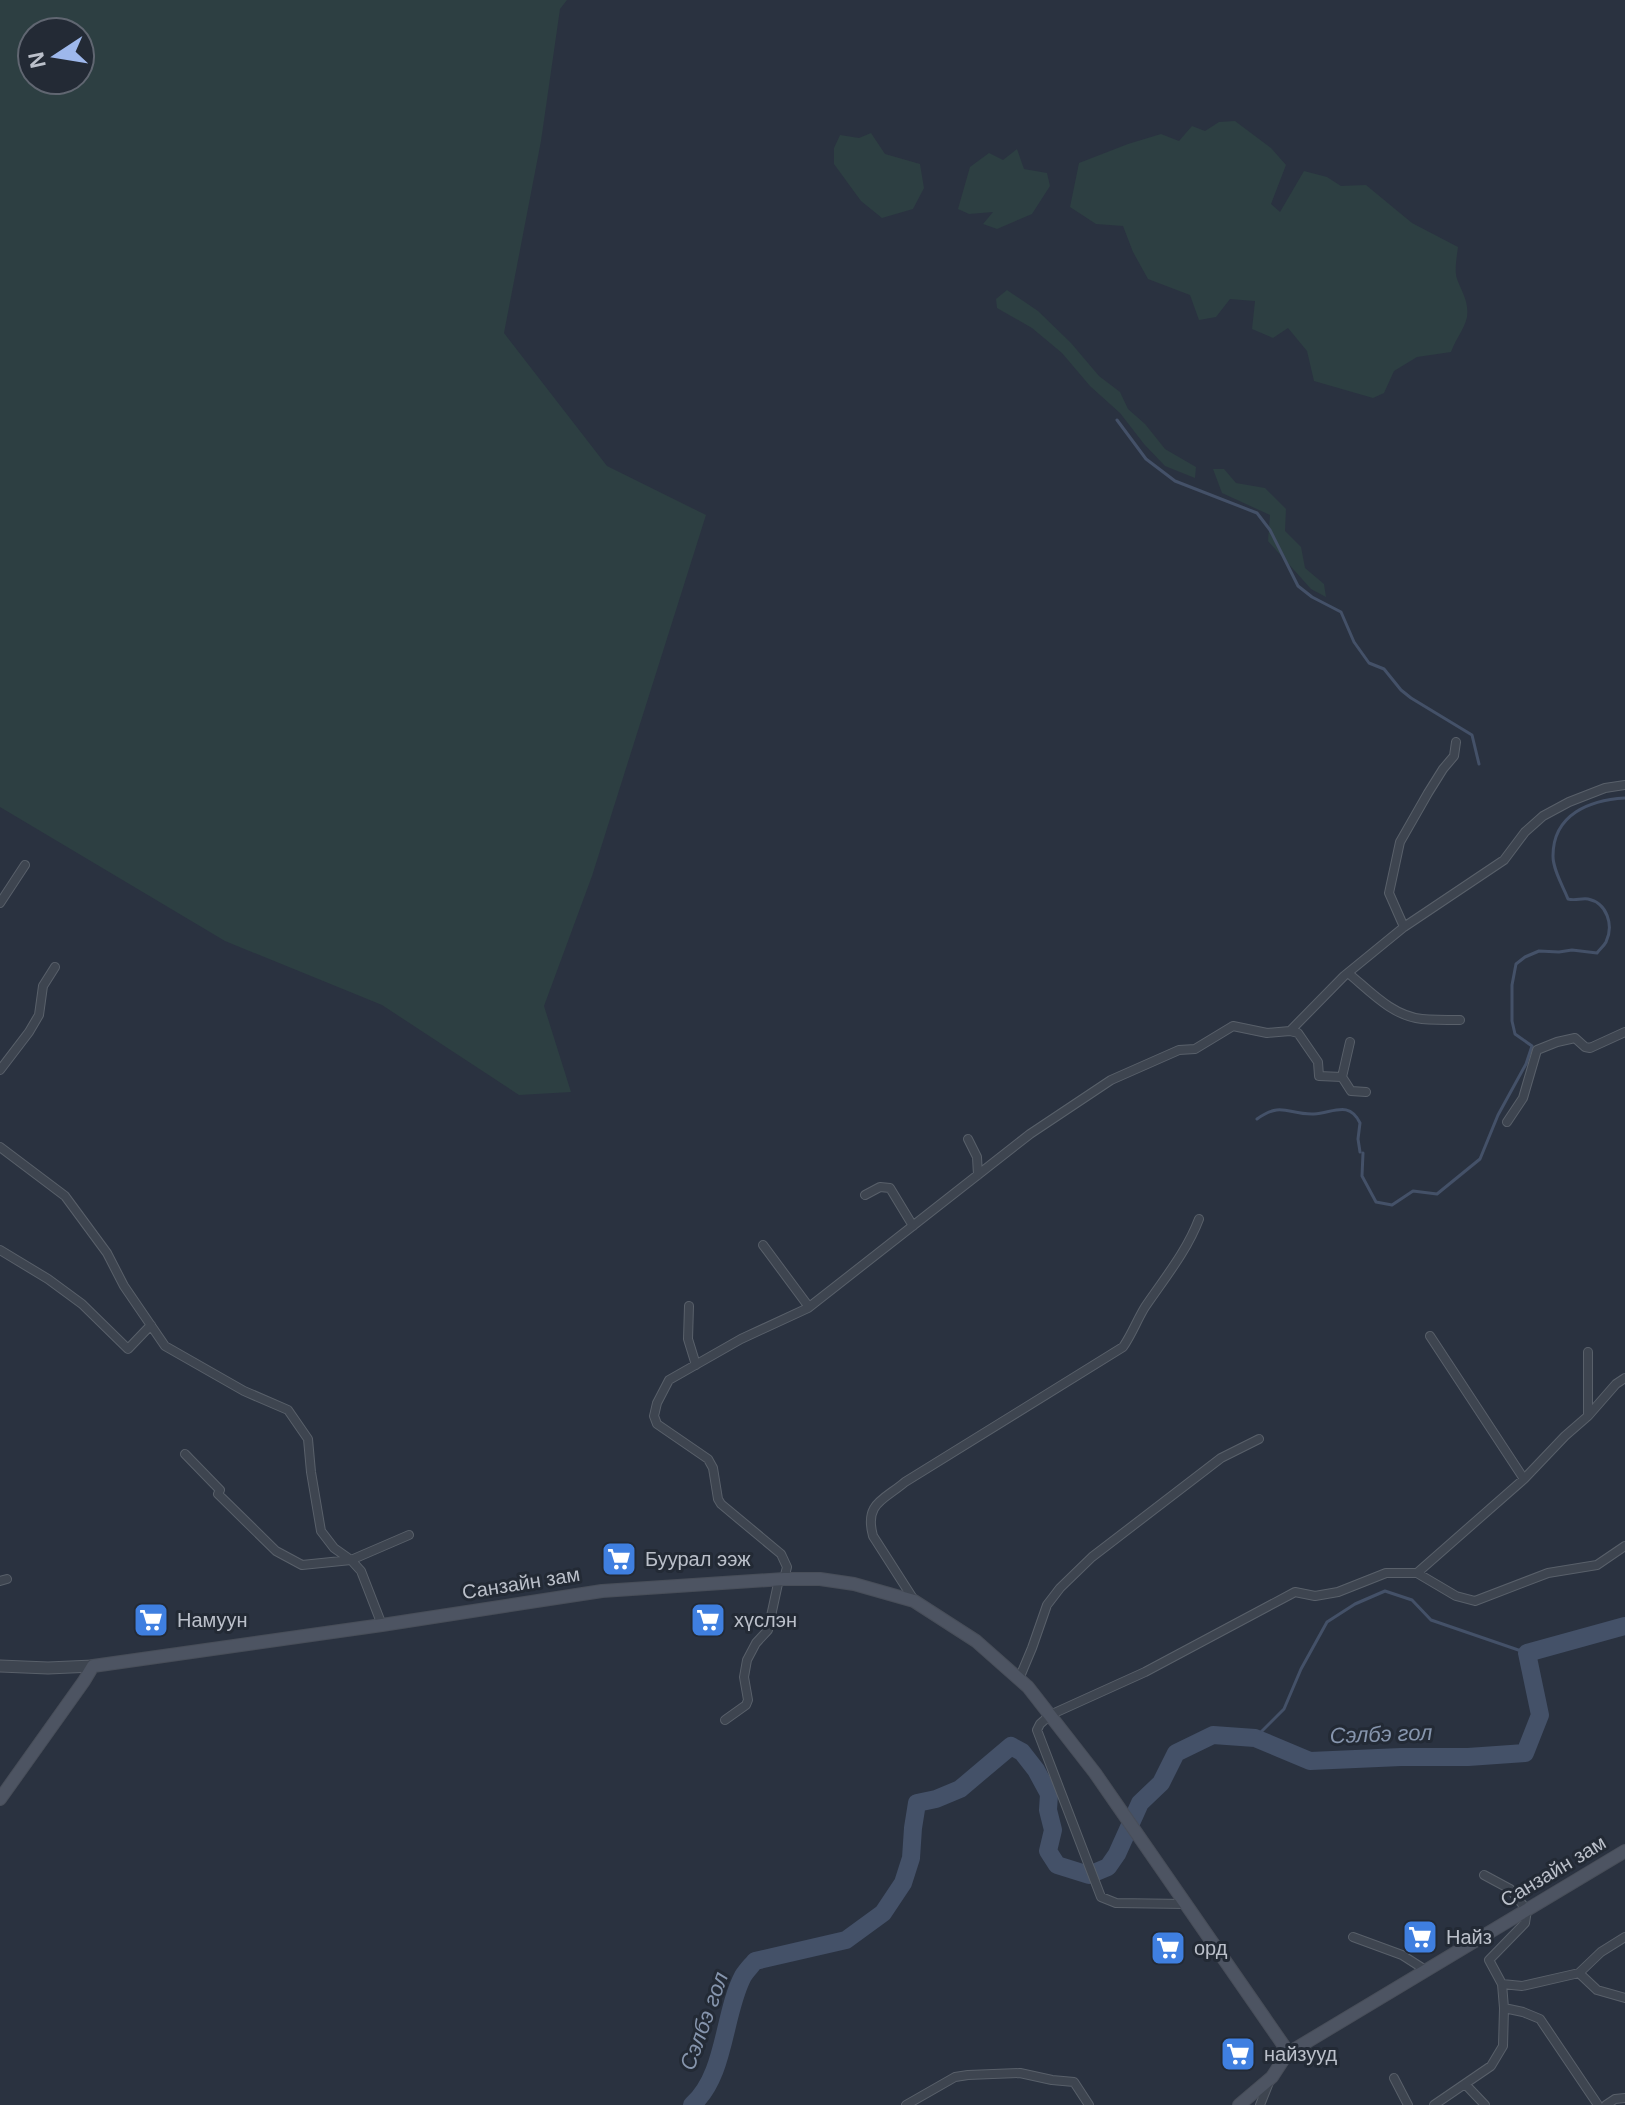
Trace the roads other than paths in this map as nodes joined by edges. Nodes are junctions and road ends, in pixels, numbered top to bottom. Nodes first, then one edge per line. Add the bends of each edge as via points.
1 (1456, 742) dead end
2 (1625, 785) edge
3 (25, 865) dead end
4 (0, 903) edge
5 (1404, 927) junction
6 (55, 967) dead end
7 (1348, 973) junction
8 (1460, 1020) dead end
9 (1290, 1031) junction
10 (1625, 1032) edge
11 (1350, 1042) dead end
12 (0, 1070) edge
13 (1342, 1077) junction
14 (1366, 1092) dead end
15 (1507, 1122) dead end
16 (968, 1139) dead end
17 (0, 1147) edge
18 (978, 1175) junction
19 (865, 1195) dead end
20 (1199, 1219) dead end
21 (913, 1226) junction
22 (763, 1245) dead end
23 (0, 1250) edge
24 (689, 1306) dead end
25 (809, 1307) junction
26 (151, 1325) junction
27 (1430, 1336) dead end
28 (1588, 1352) dead end
29 (696, 1365) junction
30 (1625, 1378) edge
31 (1588, 1416) junction
32 (1259, 1439) dead end
33 (185, 1454) dead end
34 (1524, 1479) junction
35 (409, 1535) dead end
36 (1625, 1546) edge
37 (351, 1560) junction
38 (1417, 1573) junction
39 (782, 1579) junction
40 (914, 1601) junction
41 (382, 1625) junction
42 (0, 1666) edge
43 (93, 1666) junction
44 (1019, 1679) junction
45 (1050, 1715) junction
46 (725, 1720) dead end
47 (0, 1799) edge
48 (1625, 1851) edge
49 (1484, 1875) dead end
50 (1185, 1904) junction
51 (1527, 1910) junction
52 (1353, 1937) dead end
53 (1625, 1937) edge
54 (1427, 1971) junction
55 (1579, 1973) junction
56 (1502, 1984) junction
57 (1625, 1998) edge
58 (1504, 2008) junction
59 (1288, 2051) junction
60 (1272, 2077) junction
61 (1394, 2078) dead end
62 (1465, 2084) junction
63 (1625, 2098) edge
64 (906, 2105) edge
65 (1089, 2105) edge
66 (1239, 2105) edge
67 (1260, 2105) edge
68 (1408, 2105) edge
69 (1434, 2105) edge
70 (1485, 2105) edge
71 (1598, 2105) edge
72 (1606, 2105) edge

1 - 5 street via 1454,756 1400,842 1389,893
2 - 5 street via 1605,788 1543,816 1504,860
3 - 4 street
5 - 7 street
6 - 12 street via 43,986 39,1015
7 - 8 street via 1388,1007 1406,1015
7 - 9 street
9 - 13 street via 1298,1033 1318,1062 1319,1076
9 - 18 street via 1267,1033 1233,1026 1195,1049 1179,1050 1111,1080
10 - 15 street via 1590,1048 1575,1038 1537,1050 1523,1098
11 - 13 street
13 - 14 street via 1351,1091
16 - 18 street
17 - 26 street via 65,1196
18 - 21 street
19 - 21 street via 890,1188
20 - 40 street via 1123,1347 876,1504 870,1525 873,1536
21 - 25 street
22 - 25 street
23 - 26 street via 82,1304 128,1349
24 - 29 street via 688,1339
25 - 29 street
26 - 37 street via 165,1346 288,1410 308,1439 321,1531
27 - 34 street
28 - 31 street
29 - 39 street via 669,1380 657,1403 657,1424 708,1459 718,1499 781,1554 787,1567
30 - 31 street
31 - 34 street
32 - 44 street via 1221,1458 1092,1557 1060,1588 1047,1605
33 - 37 street via 276,1551 302,1565
34 - 38 street
35 - 37 street
36 - 38 street via 1597,1565 1548,1573 1475,1601
37 - 41 street via 361,1571
38 - 45 street via 1386,1573 1315,1596 1295,1592 1145,1672
39 - 40 main road, Санзайн зам via 854,1584
39 - 41 main road, Санзайн зам via 602,1591
39 - 46 street via 768,1630 747,1660 746,1705
40 - 44 main road, Санзайн зам via 976,1641
41 - 43 main road, Санзайн зам
42 - 43 street
43 - 47 main road
44 - 45 main road, Санзайн зам
45 - 50 main road, Санзайн зам
45 - 50 street via 1040,1724 1038,1737 1101,1897 1116,1903
48 - 51 main road, Санзайн зам
49 - 51 street via 1510,1889
50 - 59 main road
51 - 54 main road, Санзайн зам
51 - 56 street via 1525,1923 1489,1960
52 - 54 street via 1402,1955
53 - 55 street
54 - 59 main road, Санзайн зам
55 - 56 street via 1522,1986
55 - 57 street via 1597,1990
56 - 58 street
58 - 62 street via 1503,2046 1491,2066
58 - 71 street via 1540,2019
59 - 60 main road
60 - 66 main road
60 - 67 street
61 - 68 street
62 - 69 street
62 - 70 street
63 - 72 street
64 - 65 street via 955,2077 1020,2073 1074,2082

